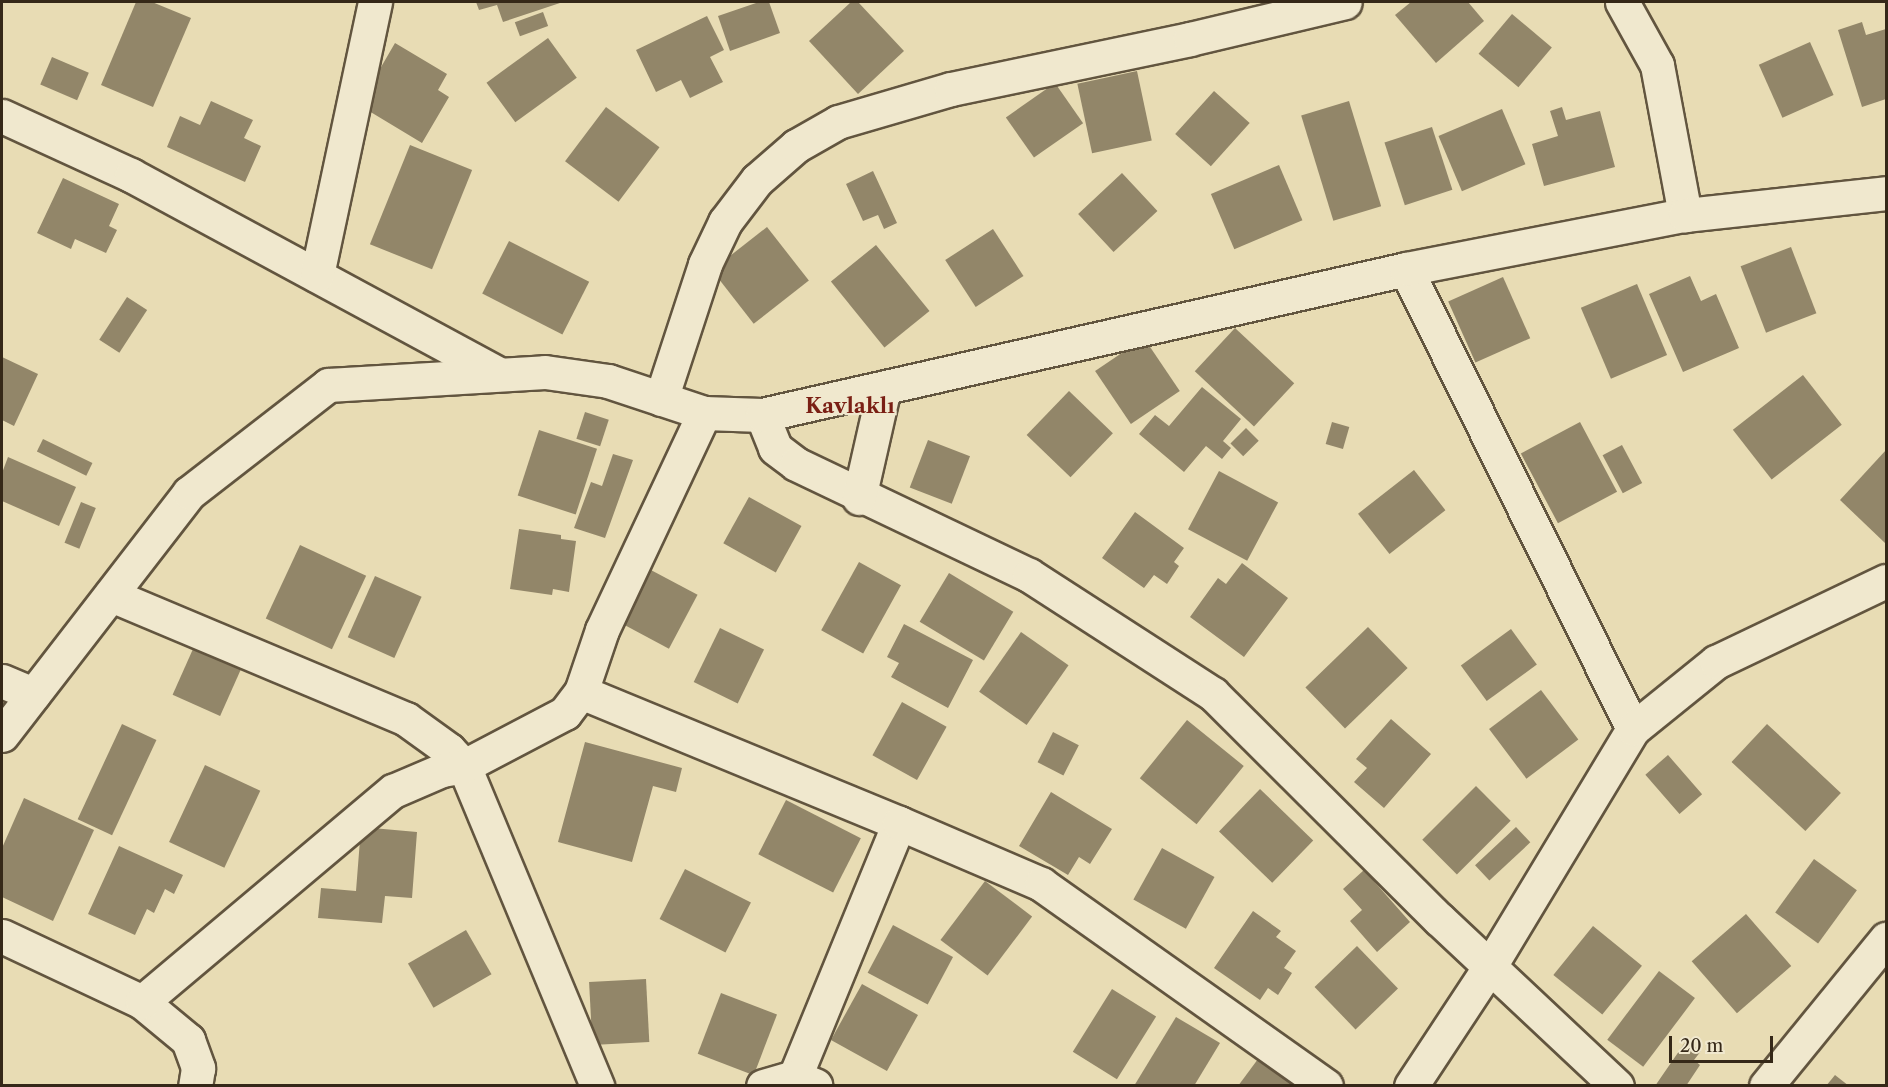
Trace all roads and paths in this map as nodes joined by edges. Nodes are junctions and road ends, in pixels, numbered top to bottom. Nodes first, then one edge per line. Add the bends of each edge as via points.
1 (375, 2) edge
2 (1345, 2) edge
3 (1622, 2) edge
4 (2, 116) edge
5 (1887, 193) edge
6 (1685, 214) junction
7 (1406, 268) junction
8 (316, 275) junction
9 (499, 374) junction
10 (884, 388) junction
11 (661, 399) junction
12 (704, 412) junction
13 (762, 416) junction
14 (859, 498) junction
15 (1887, 580) edge
16 (111, 595) junction
17 (2, 681) edge
18 (581, 692) junction
19 (33, 694) junction
20 (1633, 729) junction
21 (2, 735) edge
22 (464, 766) junction
23 (899, 823) junction
24 (2, 936) edge
25 (1887, 939) edge
26 (1490, 966) junction
27 (142, 1002) junction
28 (805, 1081) edge
29 (195, 1086) edge
30 (597, 1086) edge
31 (763, 1086) edge
32 (1326, 1086) edge
33 (1411, 1086) edge
34 (1617, 1086) edge
35 (1766, 1086) edge

1 - 8 street
2 - 11 street via 951,89 838,122 796,146 757,180 725,222 705,264
3 - 6 street via 1657,65
4 - 8 street via 131,175
5 - 6 street
6 - 7 street
7 - 10 street
7 - 20 street
8 - 9 street
9 - 11 street via 545,372 609,381
9 - 16 street via 328,385 189,493
10 - 13 street
10 - 14 street
11 - 12 street
12 - 13 street
12 - 18 street via 633,559 602,630
13 - 14 street via 775,448 796,464
14 - 26 street via 1029,575 1213,694
15 - 20 street via 1716,662
16 - 19 street
16 - 22 street via 406,719 432,736
17 - 19 street
18 - 22 street via 565,713
18 - 23 street
19 - 21 street
20 - 26 street
22 - 27 street via 422,778 368,809
22 - 30 street
23 - 28 street
23 - 32 street via 1041,884
24 - 27 street
25 - 35 street
26 - 33 street
26 - 34 street
27 - 29 street via 188,1040 198,1068
28 - 31 street

